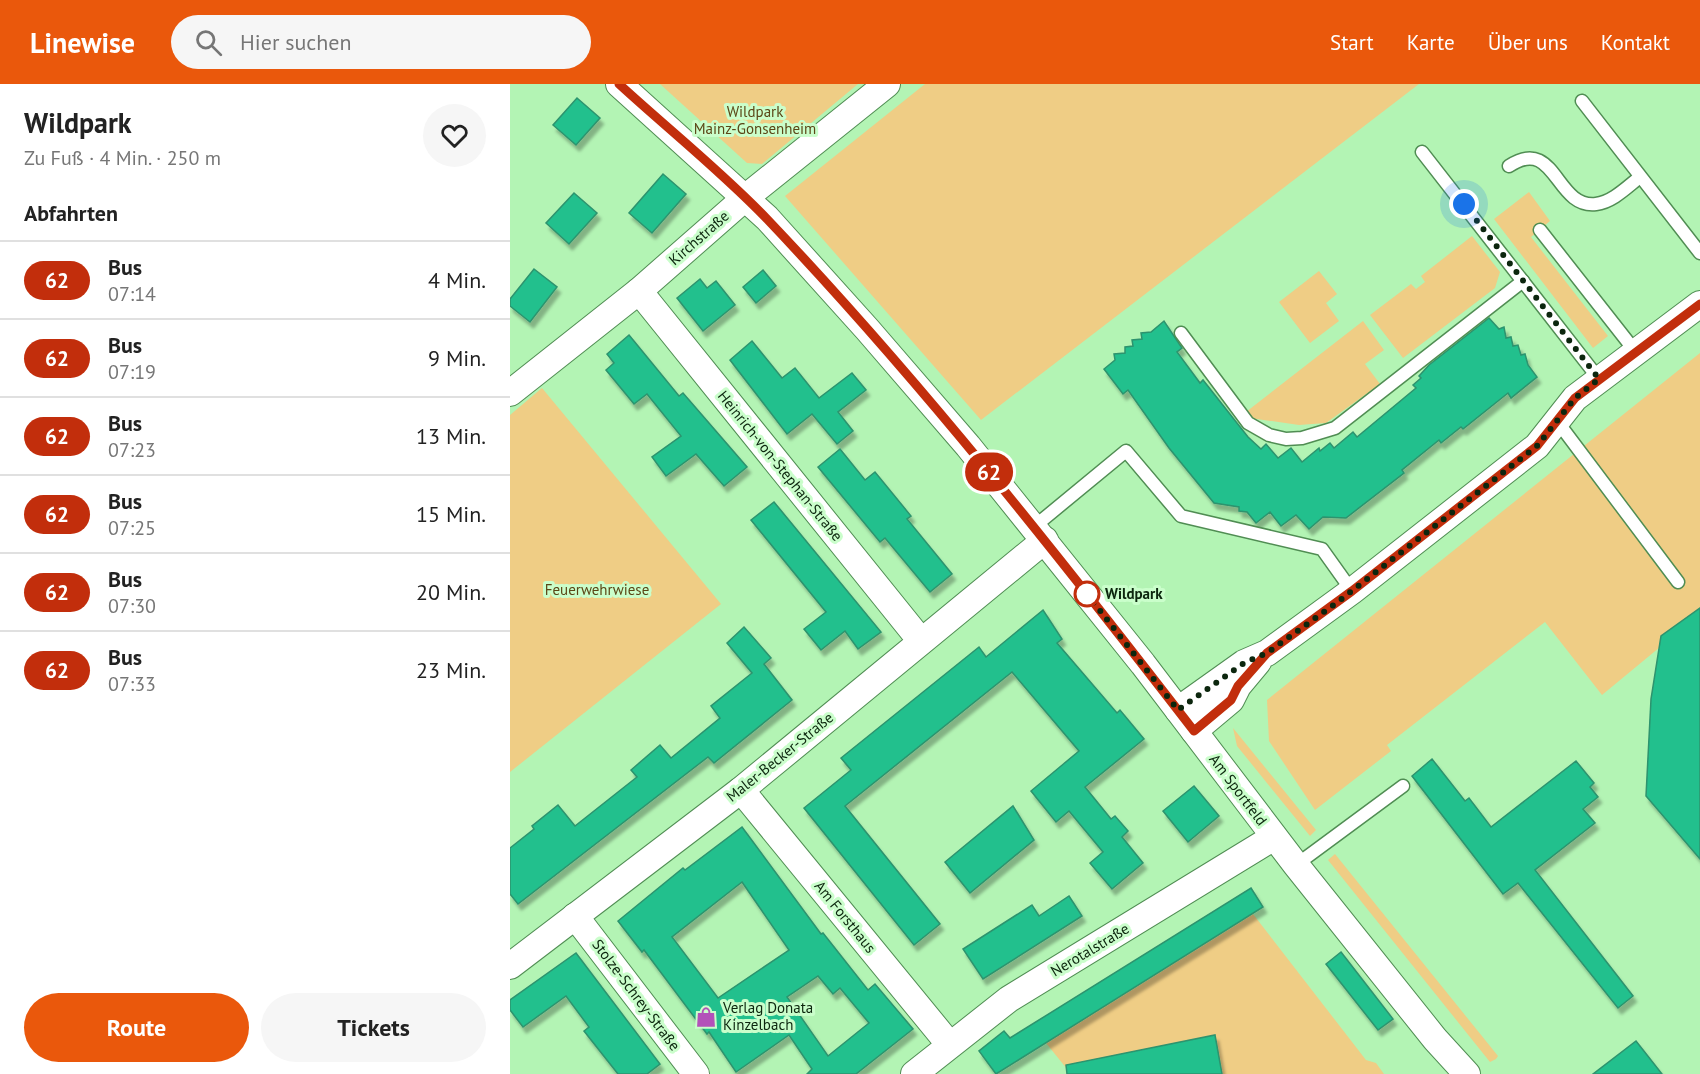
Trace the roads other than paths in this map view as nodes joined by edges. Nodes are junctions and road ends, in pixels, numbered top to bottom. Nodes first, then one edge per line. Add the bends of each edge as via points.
1 (619, 84) edge
2 (887, 84) edge
3 (1582, 101) dead end
4 (1422, 152) dead end
5 (1509, 166) dead end
6 (1640, 177) junction
7 (745, 198) junction
8 (1540, 230) dead end
9 (1700, 253) edge
10 (1523, 281) junction
11 (639, 291) junction
12 (1700, 304) edge
13 (1181, 333) dead end
14 (1635, 351) junction
15 (1599, 379) junction
16 (515, 380) edge
17 (1557, 421) junction
18 (1040, 533) junction
19 (1678, 582) dead end
20 (1352, 591) junction
21 (921, 641) junction
22 (1267, 653) junction
23 (1178, 710) junction
24 (1194, 731) junction
25 (1403, 786) dead end
26 (741, 790) junction
27 (1274, 837) junction
28 (1296, 866) junction
29 (575, 916) junction
30 (510, 966) edge
31 (949, 1044) junction
32 (1462, 1073) edge
33 (696, 1074) edge
34 (914, 1074) edge

1 - 7 street, Am Sportfeld
2 - 7 street, Kirchstraße
3 - 6 lane
4 - 10 lane
5 - 6 lane via 1520,159 1543,162 1568,194 1584,204 1612,198
6 - 9 lane
7 - 11 street, Kirchstraße
7 - 18 street, Am Sportfeld via 867,329
8 - 14 lane
10 - 13 lane via 1335,428 1302,438 1269,435 1248,423
10 - 15 lane
11 - 16 street, Kirchstraße
11 - 21 street, Heinrich-von-Stephan-Straße
12 - 14 street
14 - 15 street
15 - 17 street via 1575,398
17 - 19 lane
17 - 20 street via 1537,446
18 - 20 lane via 1126,451 1181,516 1322,549
18 - 21 street, Maler-Becker-Straße
18 - 23 street, Am Sportfeld
20 - 22 street
21 - 26 street, Maler-Becker-Straße
22 - 23 street via 1244,663
22 - 24 street via 1231,700
23 - 24 street, Am Sportfeld
24 - 27 street, Am Sportfeld
25 - 28 lane
26 - 29 street, Maler-Becker-Straße
26 - 31 street, Am Forsthaus
27 - 28 street, Am Sportfeld
27 - 31 street, Nerotalstraße via 1009,999
28 - 32 street, Am Sportfeld
29 - 30 street, Maler-Becker-Straße
29 - 33 street, Stolze-Schrey-Straße
31 - 34 street, Nerotalstraße

